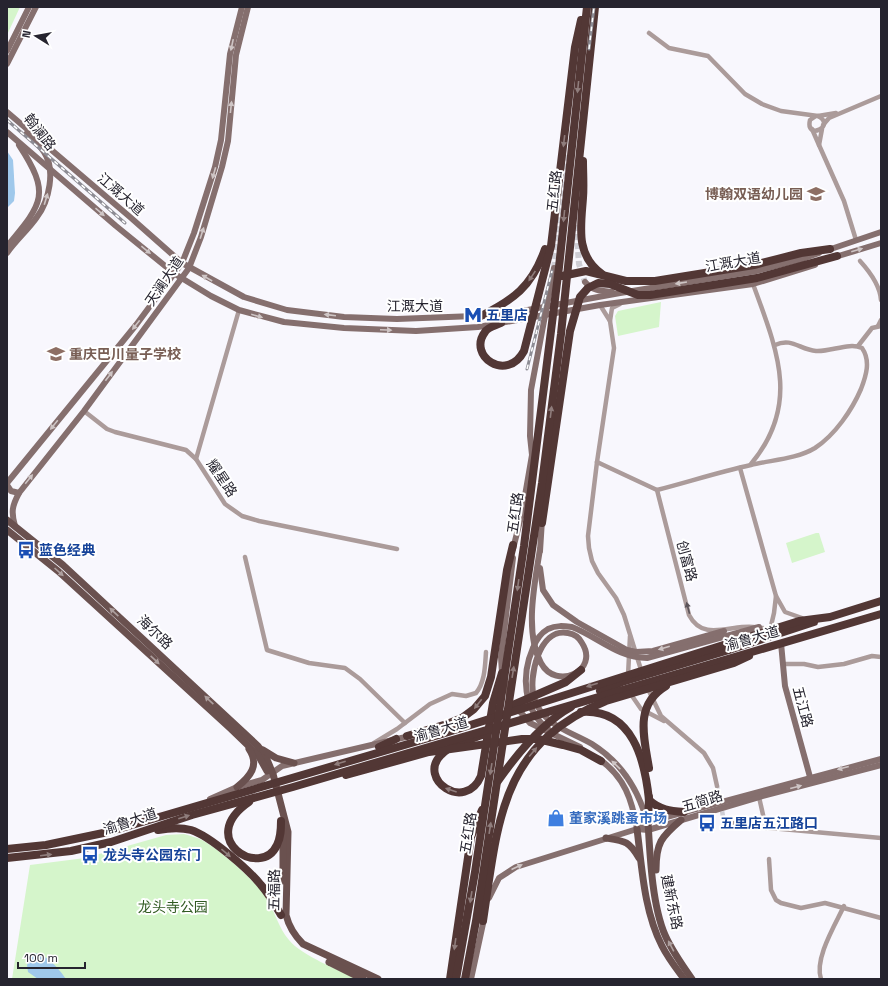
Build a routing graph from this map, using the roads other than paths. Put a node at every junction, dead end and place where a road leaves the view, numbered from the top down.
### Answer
1 (29, 7) edge
2 (36, 7) edge
3 (242, 7) edge
4 (248, 7) edge
5 (584, 7) edge
6 (587, 7) edge
7 (596, 7) edge
8 (649, 33) dead end
9 (584, 48) junction
10 (7, 51) edge
11 (7, 64) edge
12 (881, 96) edge
13 (7, 111) edge
14 (845, 111) junction
15 (792, 113) junction
16 (817, 116) junction
17 (823, 126) junction
18 (7, 127) edge
19 (810, 127) junction
20 (7, 132) edge
21 (582, 136) junction
22 (819, 145) junction
23 (556, 214) junction
24 (881, 231) edge
25 (856, 240) junction
26 (880, 243) edge
27 (7, 246) edge
28 (830, 249) junction
29 (7, 253) edge
30 (837, 256) junction
31 (860, 261) dead end
32 (182, 263) junction
33 (189, 268) junction
34 (553, 268) junction
35 (175, 274) junction
36 (612, 278) junction
37 (183, 279) junction
38 (585, 282) dead end
39 (753, 284) junction
40 (551, 288) junction
41 (618, 293) junction
42 (881, 300) edge
43 (625, 302) junction
44 (600, 305) junction
45 (239, 310) junction
46 (479, 317) junction
47 (881, 320) edge
48 (610, 321) junction
49 (501, 323) junction
50 (879, 326) edge
51 (775, 345) junction
52 (858, 346) junction
53 (84, 411) junction
54 (553, 449) junction
55 (532, 450) junction
56 (196, 459) junction
57 (597, 462) junction
58 (751, 464) junction
59 (740, 468) junction
60 (542, 483) junction
61 (7, 484) edge
62 (532, 486) junction
63 (657, 490) junction
64 (19, 493) junction
65 (522, 513) junction
66 (7, 520) edge
67 (542, 523) junction
68 (15, 526) junction
69 (7, 530) edge
70 (513, 545) junction
71 (536, 548) junction
72 (397, 550) dead end
73 (245, 557) dead end
74 (776, 596) junction
75 (881, 601) edge
76 (881, 614) edge
77 (830, 617) junction
78 (808, 619) junction
79 (628, 626) junction
80 (759, 627) junction
81 (770, 630) junction
82 (724, 631) junction
83 (781, 643) junction
84 (708, 645) junction
85 (486, 652) dead end
86 (504, 657) junction
87 (731, 657) junction
88 (881, 658) edge
89 (783, 664) junction
90 (581, 670) junction
91 (676, 680) junction
92 (549, 718) junction
93 (518, 720) junction
94 (405, 723) junction
95 (668, 723) junction
96 (468, 724) junction
97 (231, 729) junction
98 (398, 729) junction
99 (406, 736) junction
100 (431, 736) junction
101 (557, 736) junction
102 (442, 738) junction
103 (396, 739) junction
104 (373, 744) junction
105 (258, 746) junction
106 (361, 756) junction
107 (881, 759) edge
108 (601, 760) junction
109 (294, 763) junction
110 (881, 766) edge
111 (271, 775) junction
112 (627, 777) junction
113 (810, 777) junction
114 (315, 780) junction
115 (716, 786) tunnel mouth
116 (237, 787) junction
117 (258, 797) junction
118 (758, 797) junction
119 (649, 800) junction
120 (190, 807) junction
121 (683, 816) junction
122 (282, 817) junction
123 (729, 822) dead end
124 (648, 826) junction
125 (766, 828) junction
126 (637, 829) junction
127 (139, 831) junction
128 (881, 837) edge
129 (606, 838) junction
130 (7, 849) edge
131 (7, 858) edge
132 (769, 859) dead end
133 (642, 861) junction
134 (652, 870) junction
135 (656, 898) junction
136 (844, 906) junction
137 (281, 915) junction
138 (881, 918) edge
139 (483, 921) junction
140 (467, 949) junction
141 (452, 978) edge
142 (363, 979) edge
143 (378, 979) edge
144 (464, 979) edge
145 (471, 979) edge
146 (684, 979) edge
147 (692, 979) edge
148 (821, 979) edge

1 - 10 main road
2 - 11 main road
3 -> 32 main road, 天澜大道
33 -> 4 main road, 天澜大道
5 - 9 highway
6 - 9 highway
7 - 9 highway
8 - 15 street
9 - 21 highway, 五红路
9 -> 23 highway
9 -> 34 highway, 五红路
12 - 14 street
29 -> 13 main road, 翰澜路
13 - 32 main road, 江溉大道
14 - 16 street
14 - 17 street
15 - 16 street
15 - 19 street
16 - 17 street
16 - 19 street
17 - 19 street
17 - 22 street
18 - 27 main road, 翰澜路
19 - 22 street
20 -> 35 main road, 江溉大道
21 - 36 highway
60 -> 21 highway, 五红路
22 - 25 street
23 - 34 highway
23 -> 46 highway
24 - 25 main road, 江溉大道
25 - 28 main road, 江溉大道
30 -> 26 main road, 江溉大道
28 - 36 highway
28 -> 41 main road, 江溉大道
30 - 39 main road, 江溉大道
30 - 54 highway
31 - 42 street
32 - 33 main road, 江溉大道
32 - 35 main road, 天澜大道
33 - 37 main road, 天澜大道
46 -> 33 main road, 江溉大道
34 - 40 main road
34 - 49 highway
34 - 62 highway, 五红路
35 - 37 main road, 江溉大道
35 -> 61 main road, 天澜大道
36 - 40 highway
37 - 45 main road, 江溉大道
53 -> 37 main road, 天澜大道
38 - 41 main road
39 - 43 main road, 江溉大道
39 - 51 street
40 - 55 main road
41 - 46 main road, 江溉大道
43 - 44 main road, 江溉大道
43 - 48 street
44 - 48 street
44 - 49 main road, 江溉大道
45 -> 49 main road, 江溉大道
45 - 56 street
47 - 50 street
48 - 57 street
50 - 52 street
51 - 52 street
51 - 58 street
52 - 58 street
53 - 56 street, 耀星路
64 -> 53 main road, 天澜大道
54 - 60 highway
54 - 67 highway
55 - 62 highway
55 - 65 main road
56 - 72 street, 耀星路
57 - 63 street
57 - 79 street
58 - 59 street
59 - 63 street
59 - 74 street
60 - 67 main road
60 - 71 highway, 五红路
61 - 64 main road
62 - 65 highway
62 -> 86 highway, 五红路
82 -> 63 street, 创富路
64 - 68 main road, 天澜大道
65 - 70 main road
66 - 68 main road, 海尔路
67 - 71 main road
105 -> 68 main road, 海尔路
69 -> 97 main road, 海尔路
70 - 86 main road
70 -> 99 highway
82 -> 71 main road
71 - 90 main road
140 -> 71 highway, 五红路
73 - 94 street
74 - 78 street
74 - 81 street
75 - 77 highway, 渝鲁大道
76 - 83 highway, 渝鲁大道
77 - 78 highway, 渝鲁大道
77 - 87 highway
78 - 81 highway, 渝鲁大道
79 - 95 street
79 - 95 street
80 - 81 street, 创富路
80 - 82 street, 创富路
80 - 84 main road
81 - 84 highway, 渝鲁大道
83 - 87 highway, 渝鲁大道
83 - 89 main road, 五江路
84 -> 96 highway, 渝鲁大道
84 - 101 main road
85 - 94 street
86 -> 93 highway
86 - 101 main road
86 -> 140 highway, 五红路
87 - 91 highway
87 - 92 highway
87 - 93 highway, 渝鲁大道
88 - 89 street
89 - 113 main road, 五江路
90 - 92 main road
90 - 96 highway
91 - 119 highway
139 -> 91 highway
112 -> 92 main road
92 - 119 highway
92 -> 141 highway
93 - 102 highway, 渝鲁大道
94 - 98 street
95 - 115 street
96 - 102 highway, 渝鲁大道
97 - 111 main road, 海尔路
97 - 116 main road
98 - 99 street
98 - 104 street
99 - 100 main road, 渝鲁大道
99 - 103 main road, 渝鲁大道
100 - 102 highway, 渝鲁大道
100 - 106 highway, 渝鲁大道
101 - 108 main road
102 - 114 highway, 渝鲁大道
103 - 104 main road, 渝鲁大道
103 - 106 highway
104 - 109 main road, 渝鲁大道
105 - 109 main road
105 - 111 main road, 海尔路
106 -> 120 highway, 渝鲁大道
107 -> 113 main road, 五简路
108 - 114 highway
108 - 126 main road
109 - 111 main road, 渝鲁大道
118 -> 110 main road, 五简路
111 - 116 main road, 渝鲁大道
111 - 122 main road, 五福路
112 - 119 main road
112 - 124 main road
113 - 121 main road, 五简路
114 - 117 highway, 渝鲁大道
116 - 120 main road, 渝鲁大道
117 - 122 highway
127 -> 117 highway, 渝鲁大道
118 - 121 main road, 五简路
118 - 125 street
119 - 121 highway
119 - 124 highway
120 - 130 highway, 渝鲁大道
121 - 124 main road, 五简路
121 - 135 main road
122 - 137 main road, 五福路
122 - 143 main road, 五福路
123 - 125 street
124 - 126 main road, 五简路
124 - 134 main road, 建新东路
125 - 128 street
126 - 129 main road
126 - 133 main road, 建新东路
131 -> 127 highway, 渝鲁大道
127 -> 137 highway
129 - 133 main road
139 -> 129 main road
132 - 136 street
133 - 134 main road
133 - 146 main road, 建新东路
134 - 135 main road, 建新东路
147 -> 135 main road, 建新东路
136 - 138 street
136 - 148 street
137 - 142 main road, 五福路
139 - 145 main road
140 - 141 highway, 五红路
140 - 144 highway, 五红路

